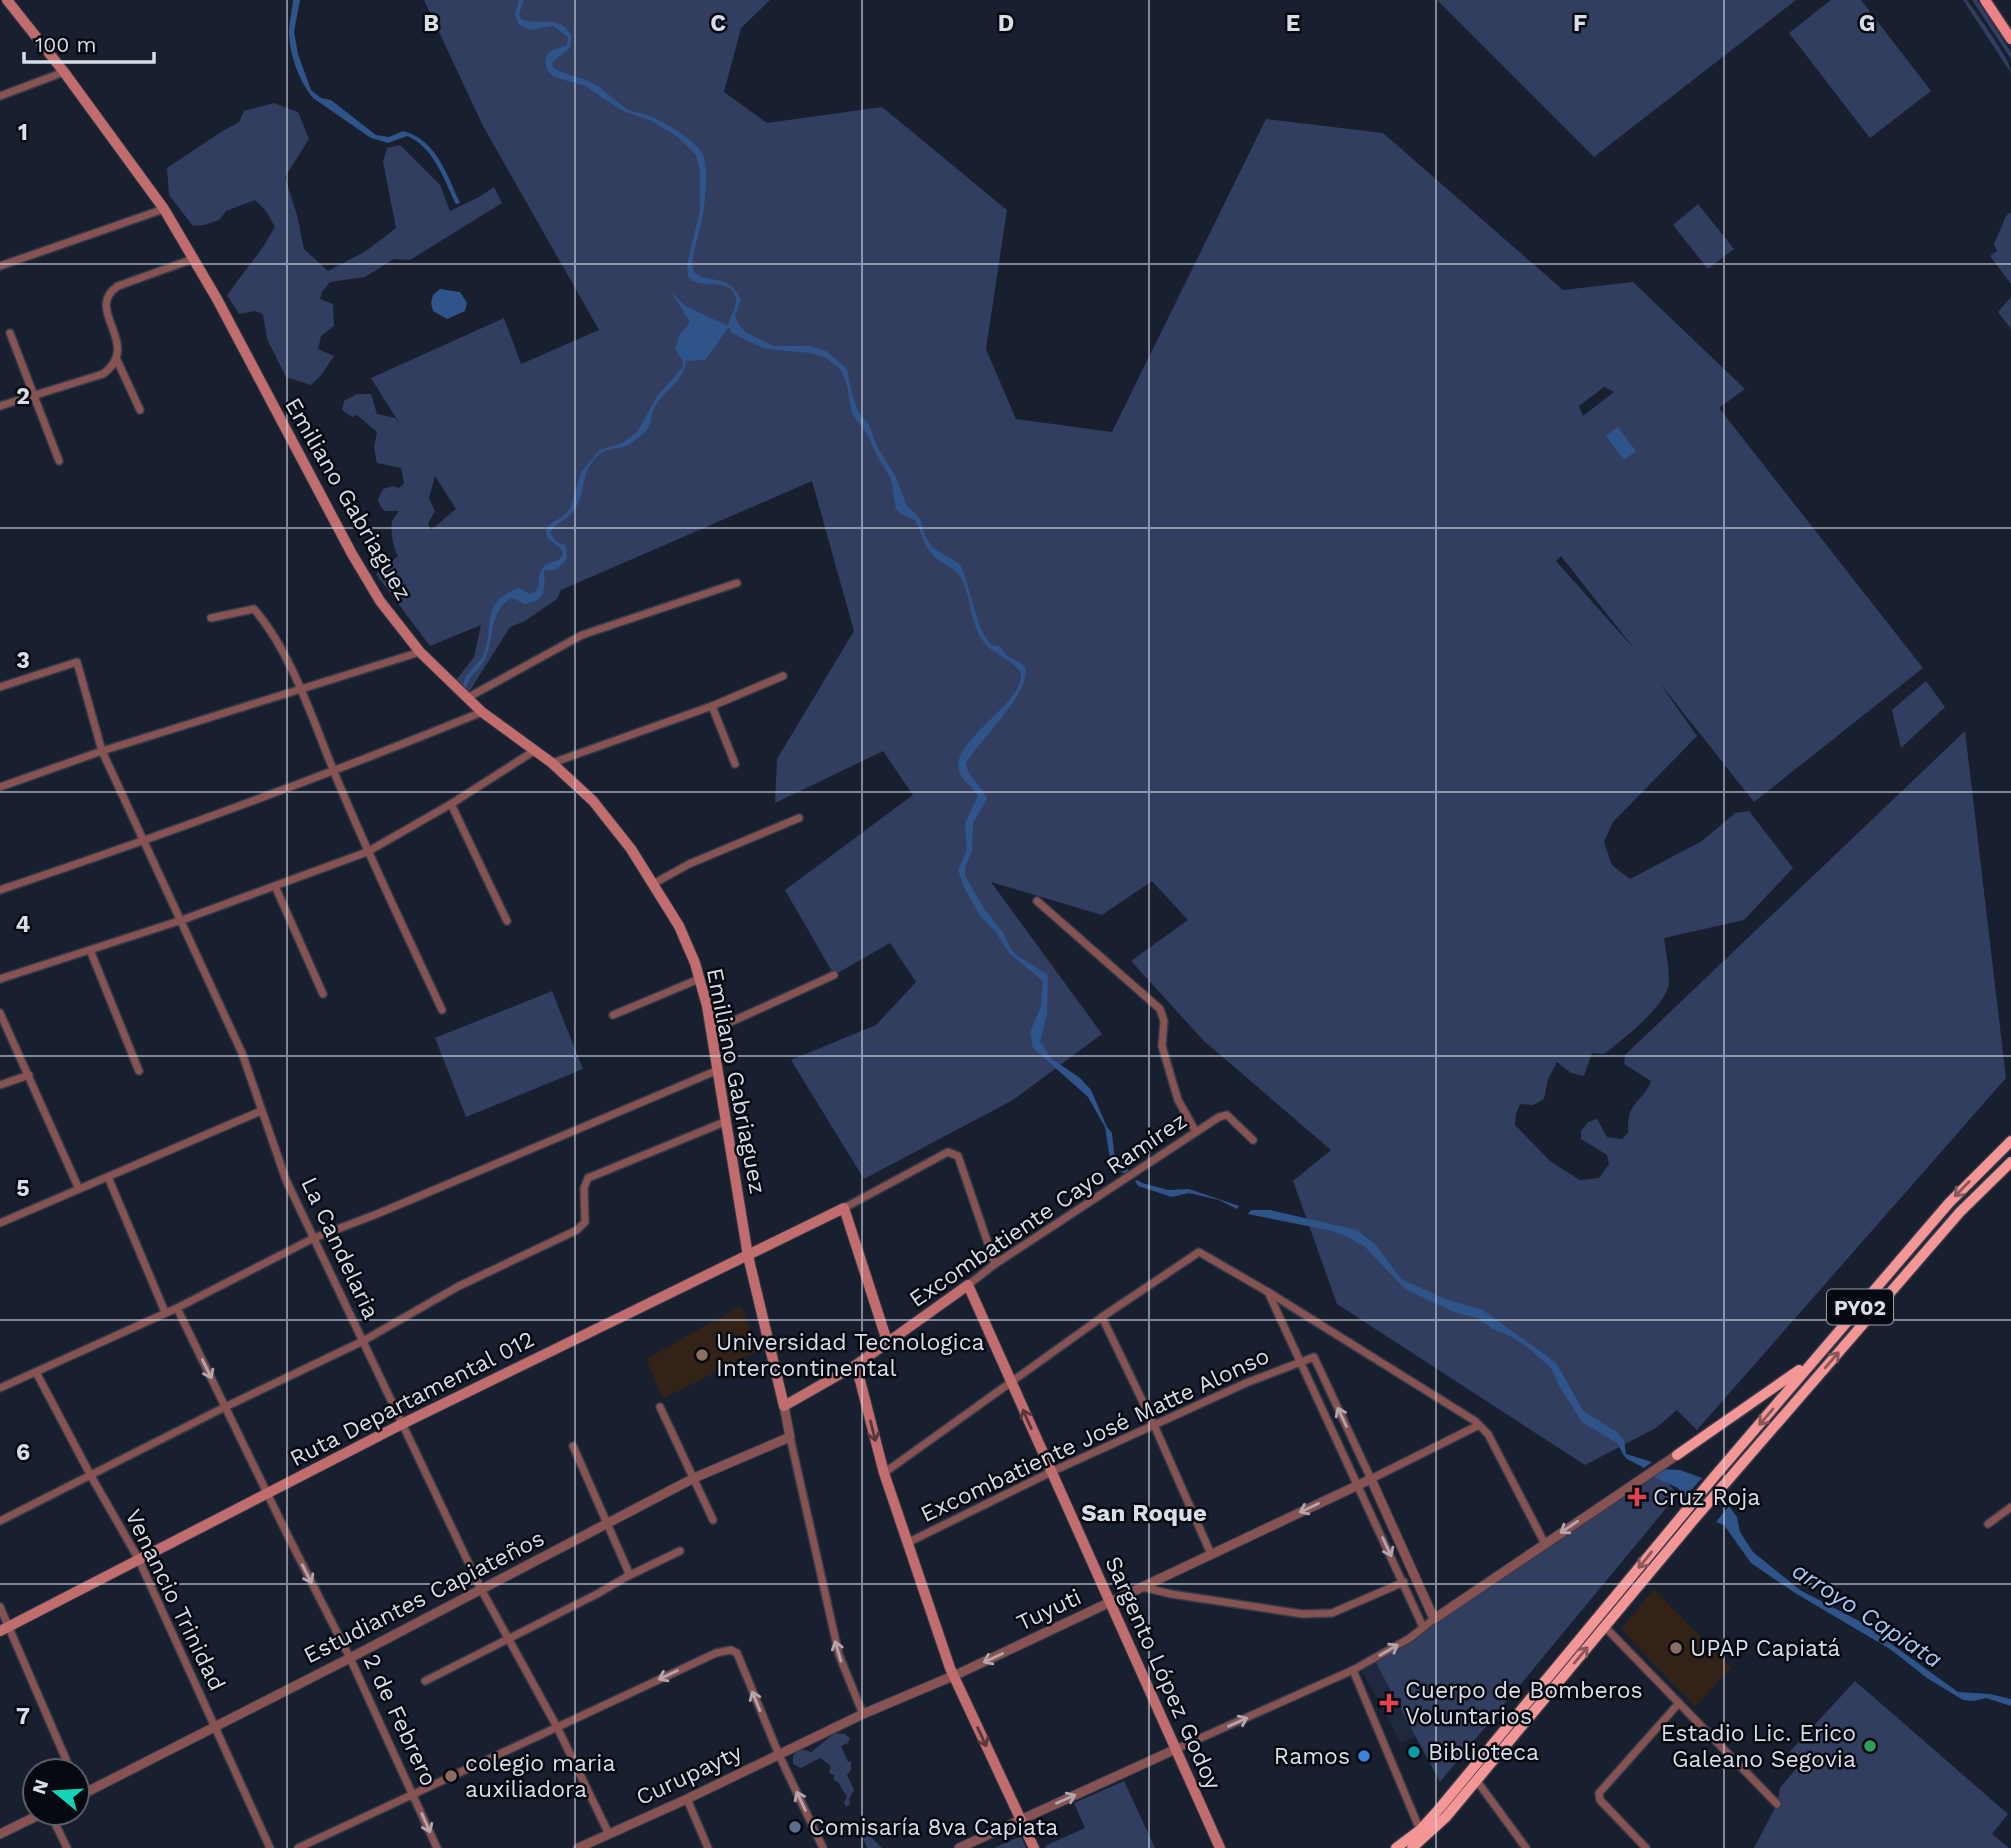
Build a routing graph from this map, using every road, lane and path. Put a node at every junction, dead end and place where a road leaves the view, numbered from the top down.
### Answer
1 (7, 0) edge
2 (1985, 0) edge
3 (2011, 39) edge
4 (64, 72) junction
5 (0, 96) edge
6 (164, 209) junction
7 (193, 258) junction
8 (0, 266) edge
9 (9, 333) dead end
10 (117, 360) junction
11 (35, 395) junction
12 (0, 406) edge
13 (140, 410) dead end
14 (60, 461) dead end
15 (737, 583) dead end
16 (211, 618) dead end
17 (420, 652) junction
18 (783, 676) dead end
19 (0, 687) edge
20 (302, 690) junction
21 (467, 698) junction
22 (712, 706) junction
23 (482, 712) junction
24 (102, 751) junction
25 (534, 751) junction
26 (552, 763) junction
27 (735, 764) dead end
28 (334, 772) junction
29 (0, 787) edge
30 (451, 804) junction
31 (799, 818) dead end
32 (145, 841) junction
33 (367, 852) junction
34 (653, 884) junction
35 (275, 886) junction
36 (0, 890) edge
37 (1037, 901) dead end
38 (182, 920) junction
39 (508, 921) dead end
40 (90, 950) junction
41 (834, 975) dead end
42 (0, 979) edge
43 (699, 979) junction
44 (324, 994) dead end
45 (442, 1010) dead end
46 (0, 1013) edge
47 (613, 1014) dead end
48 (711, 1031) junction
49 (719, 1070) junction
50 (139, 1071) dead end
51 (29, 1075) junction
52 (0, 1085) edge
53 (261, 1111) junction
54 (727, 1121) junction
55 (1196, 1132) junction
56 (1253, 1140) dead end
57 (2011, 1141) edge
58 (2011, 1161) edge
59 (108, 1177) junction
60 (79, 1189) junction
61 (844, 1208) junction
62 (0, 1223) edge
63 (314, 1238) junction
64 (748, 1256) junction
65 (995, 1264) junction
66 (968, 1285) junction
67 (1268, 1292) junction
68 (177, 1308) junction
69 (166, 1312) junction
70 (1102, 1317) junction
71 (363, 1341) junction
72 (888, 1344) junction
73 (1818, 1356) junction
74 (1299, 1363) junction
75 (856, 1365) junction
76 (36, 1372) junction
77 (1011, 1383) junction
78 (0, 1388) edge
79 (225, 1406) junction
80 (784, 1406) junction
81 (660, 1407) dead end
82 (402, 1424) junction
83 (1154, 1425) junction
84 (1479, 1425) junction
85 (790, 1437) junction
86 (573, 1446) dead end
87 (1677, 1455) joint
88 (1051, 1472) junction
89 (884, 1473) junction
90 (91, 1476) junction
91 (694, 1478) junction
92 (1371, 1479) junction
93 (1357, 1485) junction
94 (268, 1493) junction
95 (2011, 1507) edge
96 (713, 1520) dead end
97 (0, 1521) edge
98 (607, 1524) junction
99 (1988, 1524) dead end
100 (907, 1543) junction
101 (1545, 1544) junction
102 (680, 1551) dead end
103 (1211, 1554) junction
104 (138, 1558) junction
105 (628, 1576) junction
106 (1404, 1582) junction
107 (1142, 1587) junction
108 (481, 1589) junction
109 (1110, 1603) junction
110 (0, 1607) edge
111 (1434, 1619) junction
112 (1423, 1627) junction
113 (1605, 1627) junction
114 (5, 1629) edge
115 (508, 1638) junction
116 (350, 1658) junction
117 (1353, 1670) junction
118 (954, 1676) junction
119 (425, 1681) dead end
120 (1679, 1703) junction
121 (863, 1714) junction
122 (214, 1727) junction
123 (557, 1727) junction
124 (1176, 1749) junction
125 (779, 1755) junction
126 (64, 1757) edge
127 (1477, 1780) junction
128 (91, 1790) edge
129 (414, 1794) junction
130 (687, 1799) junction
131 (1777, 1804) dead end
132 (1021, 1821) junction
133 (21, 1824) edge
134 (57, 1827) edge
135 (1420, 1830) junction
136 (0, 1834) edge
137 (609, 1834) junction
138 (67, 1848) edge
139 (270, 1848) edge
140 (298, 1848) edge
141 (437, 1848) edge
142 (578, 1848) edge
143 (708, 1848) edge
144 (823, 1848) edge
145 (959, 1848) edge
146 (1034, 1848) edge
147 (1220, 1848) edge
148 (1396, 1848) edge
149 (1412, 1848) edge
150 (1526, 1848) edge
151 (1646, 1848) edge

1 - 4 main road, Emiliano Gabriaguez
2 - 3 main road
4 - 5 street
4 - 6 main road, Emiliano Gabriaguez
6 - 7 main road, Emiliano Gabriaguez
6 - 8 street
7 - 10 street
7 - 17 main road, Emiliano Gabriaguez
9 - 11 street
10 - 11 street
10 - 13 street
11 - 12 street
11 - 14 street
15 - 21 street
16 - 20 street
17 - 20 street
17 - 21 main road, Emiliano Gabriaguez
18 - 22 street
19 - 24 street, La Candelaria
20 - 24 street
20 - 28 street
21 - 23 main road, Emiliano Gabriaguez
22 - 26 street
22 - 27 street
23 - 25 main road, Emiliano Gabriaguez
23 - 28 street
24 - 29 street
24 - 32 street, La Candelaria
25 - 26 main road, Emiliano Gabriaguez
25 - 30 street
26 - 34 main road, Emiliano Gabriaguez
28 - 32 street
28 - 33 street
30 - 33 street
30 - 39 street
31 - 34 street
32 - 36 street
32 - 38 street, La Candelaria
33 - 35 street
33 - 45 street
34 - 43 main road, Emiliano Gabriaguez
35 - 38 street
35 - 44 street
37 - 55 street
38 - 40 street
38 - 53 street, La Candelaria
40 - 42 street
40 - 50 street
41 - 48 street
43 - 47 street
43 - 48 main road, Emiliano Gabriaguez
46 - 51 street
48 - 49 main road, Emiliano Gabriaguez
49 - 54 main road, Emiliano Gabriaguez
49 - 63 street
51 - 52 street
51 - 60 street
53 - 59 street
53 - 63 street, La Candelaria
54 - 64 main road, Emiliano Gabriaguez
54 - 71 street
55 - 56 street, Excombatiente Cayo Ramírez
55 - 65 street, Excombatiente Cayo Ramírez
57 -> 73 highway, PY02
113 -> 58 highway, PY02
59 - 60 street
59 - 69 street
60 - 62 street
61 - 64 main road, Ruta Departamental 012
61 - 65 street
61 - 72 main road
63 - 68 street
63 - 71 street, La Candelaria
64 - 80 main road, Emiliano Gabriaguez
64 - 82 main road, Ruta Departamental 012
65 - 66 street, Excombatiente Cayo Ramírez
66 - 72 main road, Excombatiente Cayo Ramírez
66 - 77 main road, Sargento López Godoy
67 - 70 street
67 - 74 street
67 - 84 street
68 - 69 street
68 -> 79 street, 2 de Febrero
69 - 76 street
70 - 77 street
70 - 83 street
71 - 79 street
71 - 82 street, La Candelaria
72 - 75 main road, Excombatiente Cayo Ramírez
73 - 87 highway
73 -> 135 highway, PY02
74 - 83 street, Excombatiente José Matte Alonso
92 -> 74 street
74 - 93 street
75 - 80 main road, Excombatiente Cayo Ramírez
75 -> 89 main road
76 - 78 street
76 - 90 street, Venancio Trinidad
88 -> 77 main road, Sargento López Godoy
77 - 89 street
79 - 90 street
79 - 94 street, 2 de Febrero
80 - 85 street, Emiliano Gabriaguez
81 - 91 street
82 - 94 main road, Ruta Departamental 012
82 - 108 street, La Candelaria
83 - 88 street, Excombatiente José Matte Alonso
83 - 103 street
84 - 92 street
84 - 101 street
85 - 91 street, Estudiantes Capiateños
121 -> 85 street, Emiliano Gabriaguez
86 - 98 street
87 -> 101 street
88 - 100 street, Excombatiente José Matte Alonso
88 - 109 main road, Sargento López Godoy
89 - 100 main road
90 - 97 street
90 - 104 street, Venancio Trinidad
91 - 96 street
91 - 98 street, Estudiantes Capiateños
92 - 93 street, Tuyuti
92 - 111 street
93 -> 103 street, Tuyuti
93 -> 106 street
94 - 104 main road, Ruta Departamental 012
94 -> 116 street, 2 de Febrero
95 - 99 street
98 - 105 street
98 - 108 street, Estudiantes Capiateños
100 - 118 main road
101 - 111 street
102 - 105 street
103 - 107 street, Tuyuti
104 - 114 main road, Ruta Departamental 012
104 - 122 street, Venancio Trinidad
105 - 115 street
106 - 107 street
106 - 112 street
107 - 109 street, Tuyuti
108 - 115 street, La Candelaria
108 - 116 street, Estudiantes Capiateños
109 -> 118 street, Tuyuti
109 - 124 main road, Sargento López Godoy
110 - 114 street
111 - 112 street
117 -> 112 street
113 - 120 street
127 -> 113 highway, PY02
114 - 126 street
115 - 119 street
115 - 123 street, La Candelaria
116 - 122 street, Estudiantes Capiateños
116 - 129 street, 2 de Febrero
124 -> 117 street
117 - 135 street
118 - 121 street, Tuyuti
118 -> 132 main road
120 - 131 street
120 - 151 street
121 - 125 street, Tuyuti
122 - 128 street, Estudiantes Capiateños
122 - 139 street, Venancio Trinidad
125 -> 123 street
123 - 129 street
123 - 137 street, La Candelaria
132 -> 124 street
124 - 147 main road, Sargento López Godoy
125 - 130 street, Curupayty
144 -> 125 street
127 - 149 highway, PY02
127 - 150 street
129 - 140 street
129 -> 141 street, 2 de Febrero
130 - 137 street, Curupayty
130 - 143 street
132 - 145 street
132 - 146 main road
133 - 136 street
134 - 138 street
135 - 148 highway, PY02
137 - 142 street, Curupayty

